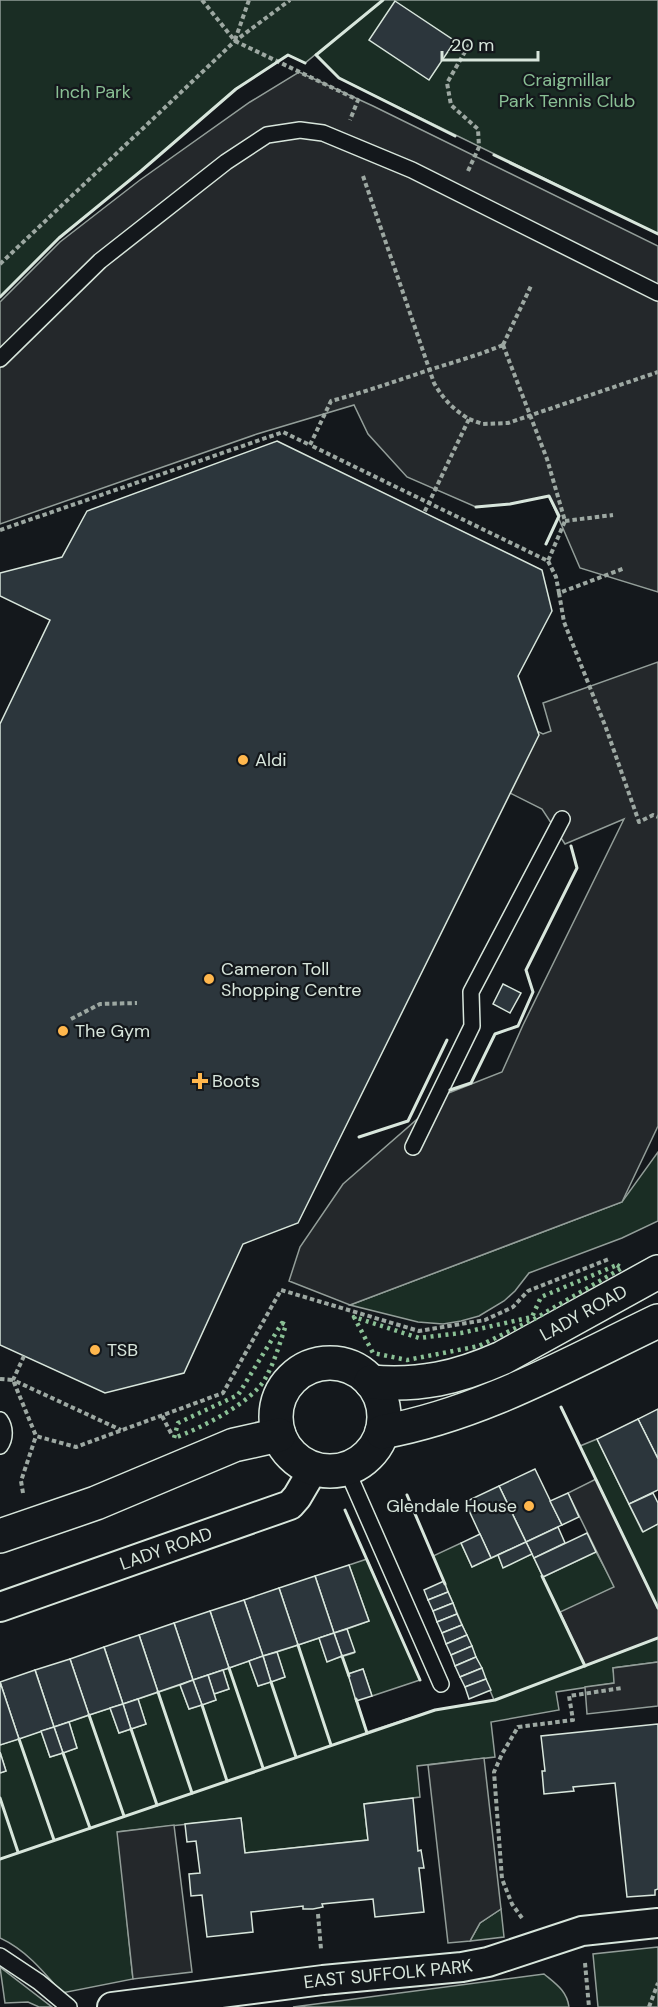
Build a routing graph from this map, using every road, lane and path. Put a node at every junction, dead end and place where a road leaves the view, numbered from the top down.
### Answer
1 (202, 0) edge
2 (249, 0) edge
3 (290, 0) edge
4 (235, 41) junction
5 (470, 43) dead end
6 (348, 126) dead end
7 (363, 174) dead end
8 (458, 193) junction
9 (0, 264) edge
10 (531, 286) dead end
11 (658, 293) edge
12 (503, 345) junction
13 (0, 359) edge
14 (429, 370) junction
15 (658, 372) edge
16 (531, 416) junction
17 (469, 419) junction
18 (310, 445) junction
19 (428, 503) junction
20 (424, 513) dead end
21 (613, 515) dead end
22 (565, 521) junction
23 (0, 530) edge
24 (548, 561) junction
25 (625, 568) dead end
26 (559, 593) junction
27 (658, 817) edge
28 (562, 819) dead end
29 (137, 1003) dead end
30 (71, 1019) dead end
31 (413, 1148) dead end
32 (611, 1258) dead end
33 (658, 1272) edge
34 (658, 1321) edge
35 (24, 1356) dead end
36 (0, 1379) edge
37 (13, 1380) junction
38 (371, 1382) junction
39 (0, 1420) edge
40 (122, 1431) junction
41 (382, 1432) junction
42 (279, 1435) junction
43 (36, 1436) junction
44 (0, 1446) edge
45 (314, 1468) junction
46 (346, 1468) junction
47 (21, 1481) dead end
48 (0, 1536) edge
49 (0, 1607) edge
50 (441, 1684) dead end
51 (622, 1689) dead end
52 (658, 1923) edge
53 (582, 1931) junction
54 (543, 1945) junction
55 (0, 1956) edge
56 (658, 1983) edge
57 (69, 2007) edge
58 (112, 2007) edge
59 (589, 2007) edge
60 (650, 2007) edge

1 - 4 path
2 - 4 path
3 - 4 path
4 - 6 path
4 - 9 path
5 - 8 path
7 - 14 path
8 - 11 lane
8 - 13 lane
10 - 12 path
12 - 14 path
12 - 16 path
14 - 17 path
14 - 18 path
15 - 16 path
16 - 17 path
16 - 22 path
17 - 19 path
18 - 19 path
18 - 23 path
19 - 20 path
19 - 24 path
21 - 22 path
22 - 24 path
24 - 26 path
25 - 26 path
26 - 27 path
28 - 31 lane
29 - 30 path
32 - 40 path
33 - 38 street, LADY ROAD
34 - 41 street, LADY ROAD
35 - 37 path
36 - 37 path
37 - 40 path
37 - 43 path
38 - 41 street
38 - 42 street, LADY ROAD
39 - 44 lane
40 - 43 path
41 - 46 street
42 - 45 street
42 - 48 street
43 - 47 path
45 - 46 street
45 - 49 street, LADY ROAD
46 - 50 lane
51 - 54 path
52 - 53 street, EAST SUFFOLK PARK
53 - 54 street, EAST SUFFOLK PARK
53 - 59 path
54 - 58 street, EAST SUFFOLK PARK
55 - 57 lane
56 - 60 path

